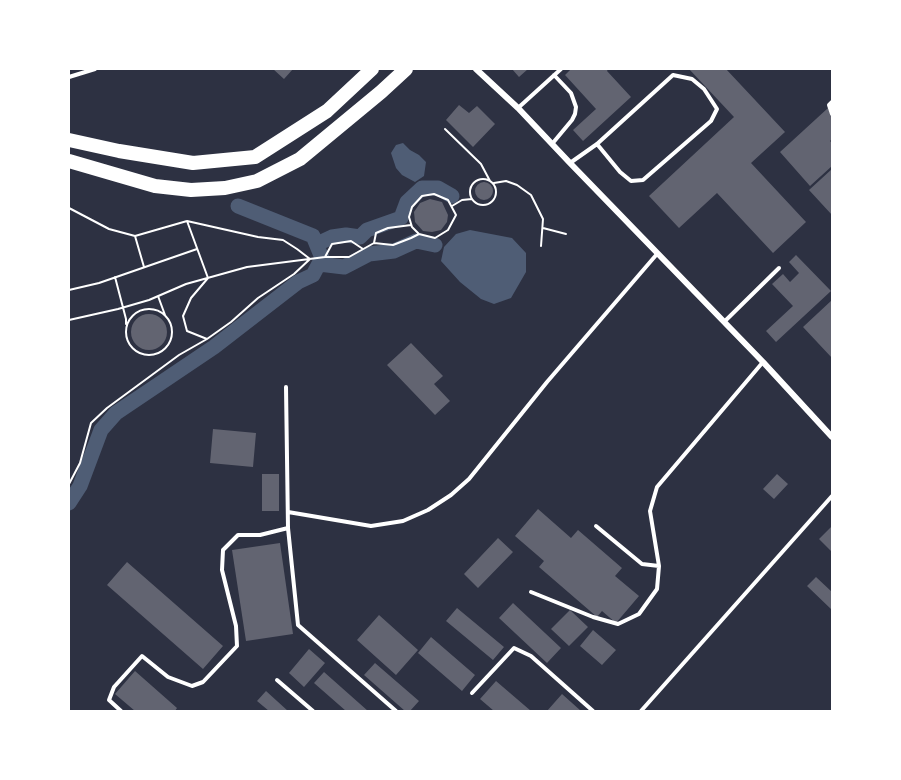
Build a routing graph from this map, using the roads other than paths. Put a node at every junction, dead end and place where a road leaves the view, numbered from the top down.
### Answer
1 (95, 69) edge
2 (372, 69) edge
3 (406, 69) edge
4 (476, 69) edge
5 (561, 69) edge
6 (554, 75) junction
7 (69, 77) edge
8 (832, 102) edge
9 (518, 108) junction
10 (832, 114) edge
11 (69, 140) edge
12 (552, 144) junction
13 (597, 144) junction
14 (69, 160) edge
15 (570, 164) junction
16 (658, 253) junction
17 (779, 268) dead end
18 (724, 322) junction
19 (763, 362) junction
20 (286, 387) dead end
21 (832, 437) edge
22 (832, 496) edge
23 (288, 512) junction
24 (596, 526) dead end
25 (288, 528) junction
26 (659, 566) junction
27 (531, 592) dead end
28 (277, 680) dead end
29 (472, 693) dead end
30 (121, 711) edge
31 (313, 711) edge
32 (396, 711) edge
33 (593, 711) edge
34 (641, 711) edge

1 - 7 lane
2 - 11 highway
3 - 14 highway
4 - 9 street
5 - 6 lane
6 - 9 lane
6 - 12 lane
8 - 10 lane
9 - 12 street
12 - 15 street
13 - 13 lane
13 - 15 lane
15 - 16 street
16 - 18 street
16 - 23 lane
17 - 18 lane
18 - 19 street
19 - 21 street
19 - 26 lane
20 - 23 lane
22 - 34 lane
23 - 25 lane
24 - 26 lane
25 - 30 lane
25 - 32 lane
26 - 27 lane
28 - 31 lane
29 - 33 lane

